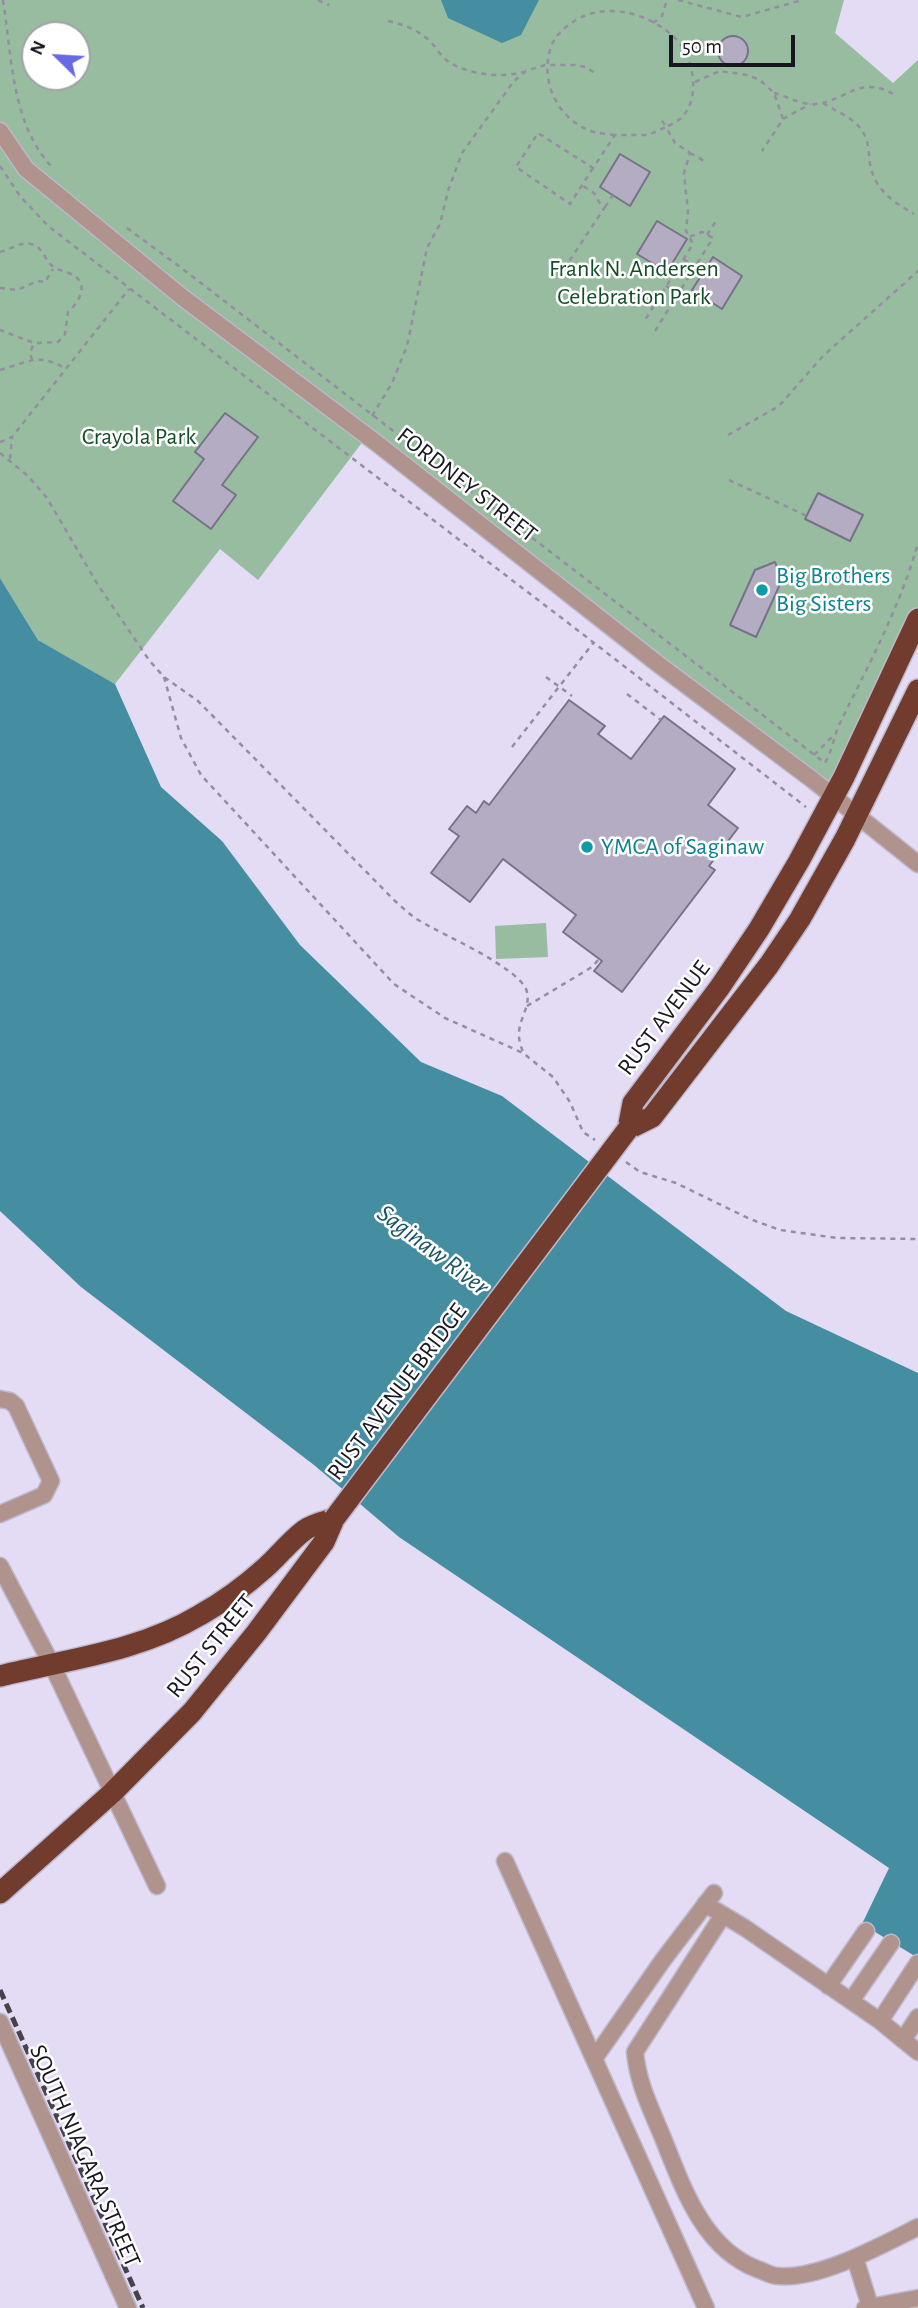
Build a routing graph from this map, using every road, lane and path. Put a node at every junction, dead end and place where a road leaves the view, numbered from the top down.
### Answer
1 (3, 0) edge
2 (318, 0) edge
3 (667, 0) edge
4 (678, 0) edge
5 (802, 0) edge
6 (329, 5) dead end
7 (388, 21) dead end
8 (653, 23) junction
9 (545, 65) junction
10 (526, 71) junction
11 (596, 74) dead end
12 (695, 82) junction
13 (774, 93) junction
14 (895, 95) dead end
15 (823, 103) junction
16 (811, 104) junction
17 (661, 119) dead end
18 (783, 119) junction
19 (666, 127) junction
20 (0, 131) edge
21 (615, 135) junction
22 (762, 151) dead end
23 (690, 153) junction
24 (706, 162) dead end
25 (0, 166) edge
26 (593, 169) junction
27 (58, 173) dead end
28 (582, 186) junction
29 (613, 195) dead end
30 (605, 207) junction
31 (914, 214) dead end
32 (716, 220) dead end
33 (122, 225) dead end
34 (707, 235) junction
35 (689, 237) junction
36 (0, 252) edge
37 (683, 259) junction
38 (54, 268) junction
39 (696, 268) junction
40 (564, 269) dead end
41 (918, 271) edge
42 (666, 285) junction
43 (0, 288) edge
44 (129, 289) junction
45 (680, 293) junction
46 (643, 323) dead end
47 (0, 330) edge
48 (655, 331) dead end
49 (34, 342) junction
50 (32, 360) junction
51 (66, 369) junction
52 (0, 370) edge
53 (372, 416) junction
54 (728, 435) dead end
55 (12, 437) junction
56 (0, 442) edge
57 (0, 453) edge
58 (10, 459) junction
59 (729, 480) dead end
60 (807, 516) dead end
61 (918, 543) edge
62 (918, 619) edge
63 (594, 642) junction
64 (164, 677) junction
65 (546, 677) dead end
66 (559, 687) junction
67 (918, 690) edge
68 (627, 694) dead end
69 (572, 696) dead end
70 (661, 720) dead end
71 (833, 736) junction
72 (512, 747) dead end
73 (814, 755) junction
74 (833, 798) junction
75 (811, 810) dead end
76 (857, 816) junction
77 (918, 864) edge
78 (599, 959) dead end
79 (527, 1006) junction
80 (523, 1053) junction
81 (628, 1129) junction
82 (595, 1140) dead end
83 (617, 1156) dead end
84 (918, 1239) edge
85 (0, 1399) edge
86 (0, 1514) edge
87 (334, 1518) junction
88 (0, 1566) edge
89 (52, 1665) junction
90 (0, 1676) edge
91 (112, 1793) junction
92 (505, 1861) dead end
93 (157, 1886) dead end
94 (0, 1894) edge
95 (723, 1915) junction
96 (866, 1931) dead end
97 (891, 1943) dead end
98 (918, 1963) edge
99 (828, 1986) junction
100 (851, 2001) junction
101 (918, 2017) edge
102 (880, 2021) junction
103 (0, 2022) edge
104 (903, 2040) junction
105 (918, 2052) edge
106 (594, 2059) junction
107 (918, 2227) edge
108 (855, 2258) junction
109 (918, 2298) edge
110 (868, 2307) edge
111 (128, 2308) edge
112 (706, 2308) edge

1 - 27 path
2 - 6 path
3 - 8 path
4 - 5 path
7 - 10 path
8 - 9 path
8 - 12 path
9 - 10 path
9 - 11 path
9 - 21 path
10 - 53 path
12 - 13 path
12 - 19 path
13 - 16 path
13 - 18 path
14 - 15 path
15 - 16 path
15 - 31 path
16 - 18 path
17 - 19 path
18 - 22 path
19 - 21 path
19 - 23 path
20 - 74 street, FORDNEY STREET
21 - 26 path
23 - 24 path
23 - 35 path
25 - 44 path
26 - 28 path
26 - 28 path
28 - 30 path
29 - 30 path
30 - 40 path
32 - 34 path
33 - 53 path
34 - 35 path
34 - 39 path
35 - 37 path
36 - 38 path
37 - 39 path
37 - 42 path
38 - 43 path
38 - 49 path
39 - 45 path
41 - 54 path
42 - 45 path
42 - 46 path
44 - 51 path
44 - 63 path
45 - 48 path
47 - 49 path
49 - 50 path
50 - 51 path
50 - 52 path
51 - 55 path
53 - 73 path
55 - 56 path
55 - 58 path
57 - 58 path
58 - 64 path
59 - 60 path
61 - 71 path
62 - 74 highway, RUST AVENUE
63 - 66 path
63 - 75 path
64 - 79 path
64 - 80 path
65 - 66 path
66 - 69 path
66 - 72 path
67 - 76 highway, RUST AVENUE
68 - 70 path
71 - 73 path
71 - 73 path
74 - 76 street, FORDNEY STREET
74 - 81 highway, RUST AVENUE
76 - 77 street, FORDNEY STREET
76 - 81 highway, RUST AVENUE
78 - 79 path
79 - 80 path
80 - 82 path
81 - 87 highway, RUST AVENUE BRIDGE, bridge
83 - 84 path
85 - 86 street
87 - 89 highway
87 - 91 highway, RUST STREET
88 - 89 street
89 - 90 highway
89 - 91 street
91 - 93 street
91 - 94 highway, RUST STREET
92 - 106 street
95 - 99 street
95 - 106 street
95 - 108 street
96 - 99 street
97 - 100 street
98 - 102 street
99 - 100 street
100 - 102 street
101 - 104 street
102 - 104 street
103 - 111 street, SOUTH NIAGARA STREET
104 - 105 street
106 - 112 street
107 - 108 street
108 - 110 street
109 - 110 street

